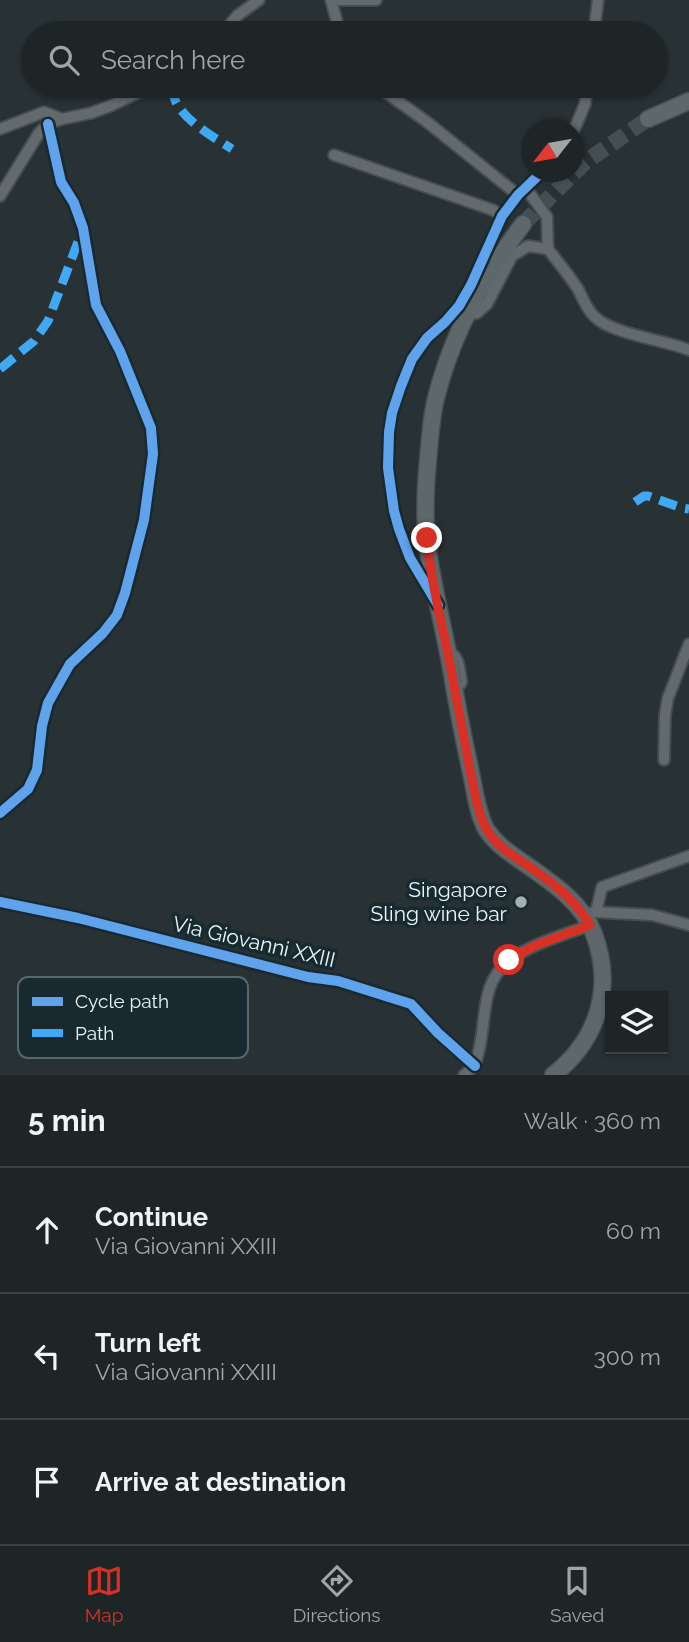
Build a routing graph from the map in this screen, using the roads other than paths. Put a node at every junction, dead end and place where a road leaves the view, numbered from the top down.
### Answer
1 (259, 0) edge
2 (331, 0) edge
3 (339, 0) edge
4 (376, 0) edge
5 (598, 0) edge
6 (233, 21) edge
7 (337, 21) edge
8 (595, 21) edge
9 (127, 98) edge
10 (394, 98) edge
11 (586, 98) edge
12 (689, 101) edge
13 (62, 118) junction
14 (578, 119) edge
15 (648, 120) tunnel mouth
16 (48, 124) junction
17 (0, 129) edge
18 (334, 155) dead end
19 (531, 182) edge
20 (522, 191) junction
21 (0, 196) edge
22 (502, 216) junction
23 (523, 224) tunnel mouth
24 (548, 248) junction
25 (466, 315) junction
26 (689, 350) edge
27 (438, 605) junction
28 (689, 644) edge
29 (664, 760) dead end
30 (0, 813) edge
31 (689, 856) edge
32 (0, 902) edge
33 (590, 917) junction
34 (689, 925) edge
35 (475, 1066) junction
36 (464, 1075) edge
37 (553, 1075) edge

1 - 6 street
2 - 7 street
3 - 4 street
5 - 8 street
9 - 13 street
10 - 20 street
11 - 14 street
12 - 15 main road
13 - 16 street
13 - 17 street
16 - 21 street
16 - 30 street
18 - 22 street
19 - 20 street
20 - 22 street
20 - 24 street
22 - 27 street
23 - 25 main road
24 - 25 street
24 - 26 street
25 - 27 main road
27 - 33 main road
28 - 29 street
31 - 33 street
32 - 35 street, Via Giovanni XXIII
33 - 34 street
33 - 35 street
33 - 37 main road
35 - 36 street

